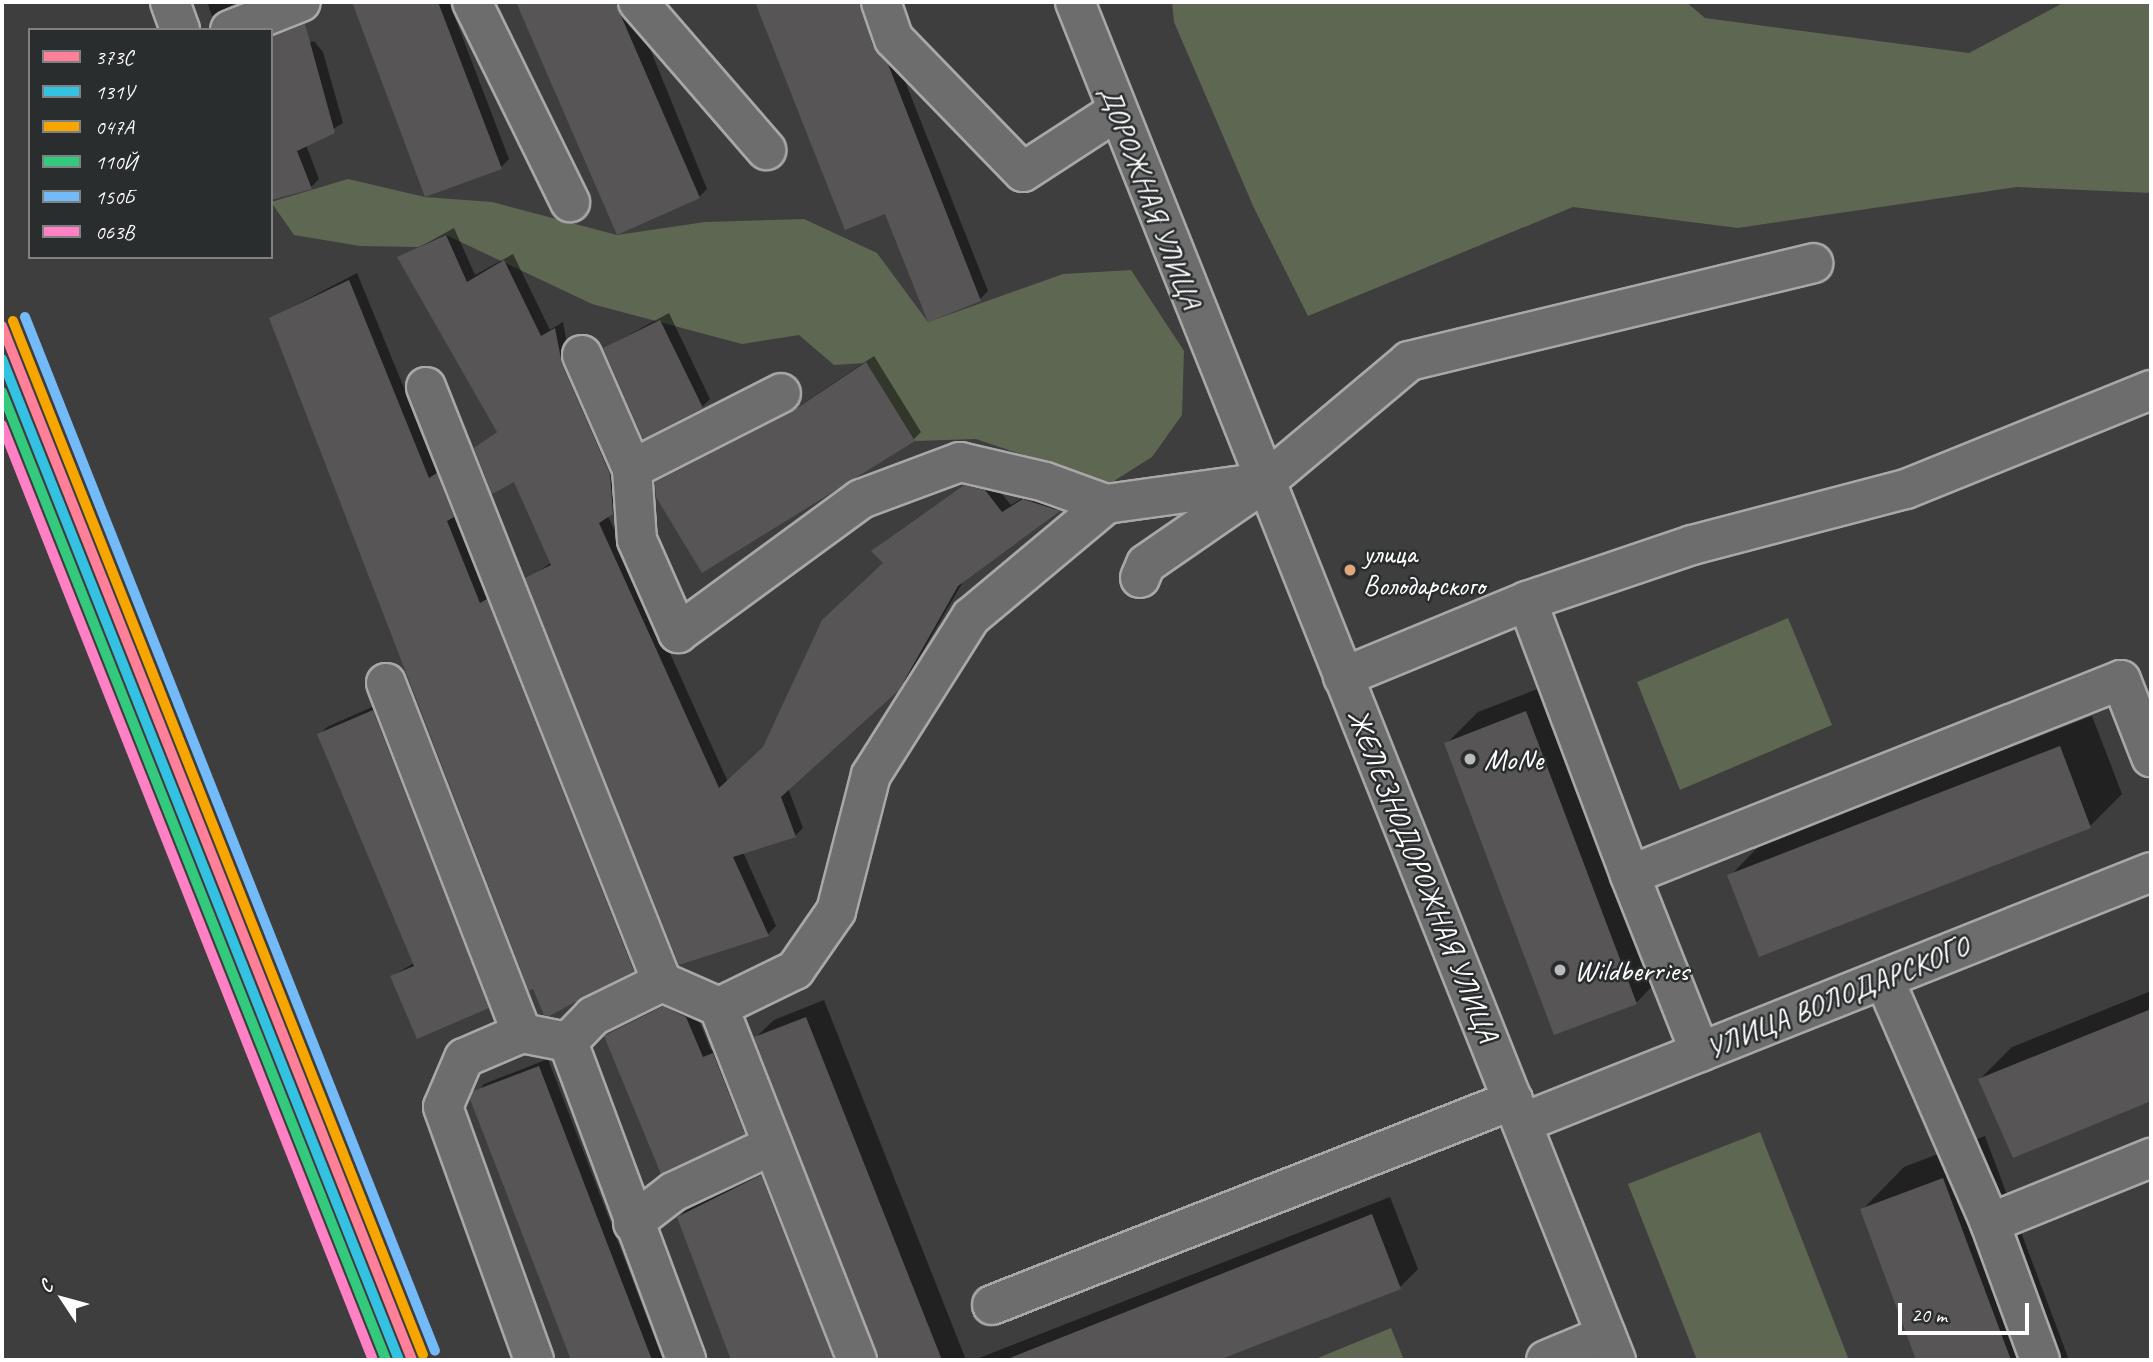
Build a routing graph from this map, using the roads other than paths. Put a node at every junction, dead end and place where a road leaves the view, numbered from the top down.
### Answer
1 (170, 2) edge
2 (301, 2) edge
3 (472, 2) edge
4 (638, 2) edge
5 (881, 2) edge
6 (1075, 2) edge
7 (179, 28) edge
8 (235, 28) edge
9 (1118, 111) junction
10 (765, 150) dead end
11 (570, 202) dead end
12 (1813, 263) dead end
13 (582, 355) dead end
14 (426, 387) dead end
15 (2151, 390) edge
16 (1227, 391) joint
17 (781, 393) dead end
18 (632, 469) junction
19 (1265, 482) junction
20 (1106, 504) junction
21 (1140, 578) dead end
22 (1527, 601) junction
23 (2136, 674) edge
24 (1343, 677) junction
25 (386, 683) dead end
26 (2151, 757) edge
27 (2151, 872) edge
28 (1630, 875) junction
29 (1884, 979) junction
30 (662, 982) junction
31 (719, 1007) junction
32 (523, 1032) junction
33 (568, 1042) junction
34 (1700, 1052) junction
35 (1517, 1112) junction
36 (773, 1146) junction
37 (2151, 1158) edge
38 (634, 1223) junction
39 (1990, 1223) junction
40 (992, 1305) dead end
41 (1611, 1348) edge
42 (534, 1360) edge
43 (686, 1360) edge
44 (857, 1360) edge
45 (1546, 1360) edge
46 (2040, 1360) edge

1 - 7 main road
2 - 8 main road
3 - 11 main road
4 - 10 main road
5 - 9 main road
6 - 9 main road, ДОРОЖНАЯ УЛИЦА
9 - 16 main road, ДОРОЖНАЯ УЛИЦА
12 - 19 main road
13 - 18 main road
14 - 30 main road
15 - 22 main road
16 - 19 main road, ЖЕЛЕЗНОДОРОЖНАЯ УЛИЦА
17 - 18 main road
18 - 20 main road
19 - 20 main road
19 - 21 main road
19 - 24 main road, ЖЕЛЕЗНОДОРОЖНАЯ УЛИЦА
20 - 31 main road
22 - 24 main road
22 - 28 main road
23 - 26 main road
23 - 28 main road
24 - 35 main road, ЖЕЛЕЗНОДОРОЖНАЯ УЛИЦА
25 - 32 main road
27 - 29 main road, УЛИЦА ВОЛОДАРСКОГО
28 - 34 main road
29 - 34 main road, УЛИЦА ВОЛОДАРСКОГО
29 - 39 main road
30 - 31 main road
30 - 33 main road
31 - 36 main road
32 - 33 main road
32 - 42 main road
33 - 38 main road
34 - 35 main road, УЛИЦА ВОЛОДАРСКОГО
35 - 40 main road, УЛИЦА ВОЛОДАРСКОГО
35 - 41 main road, ЖЕЛЕЗНОДОРОЖНАЯ УЛИЦА
36 - 38 main road
36 - 44 main road
37 - 39 main road
38 - 43 main road
39 - 46 main road
41 - 45 main road

